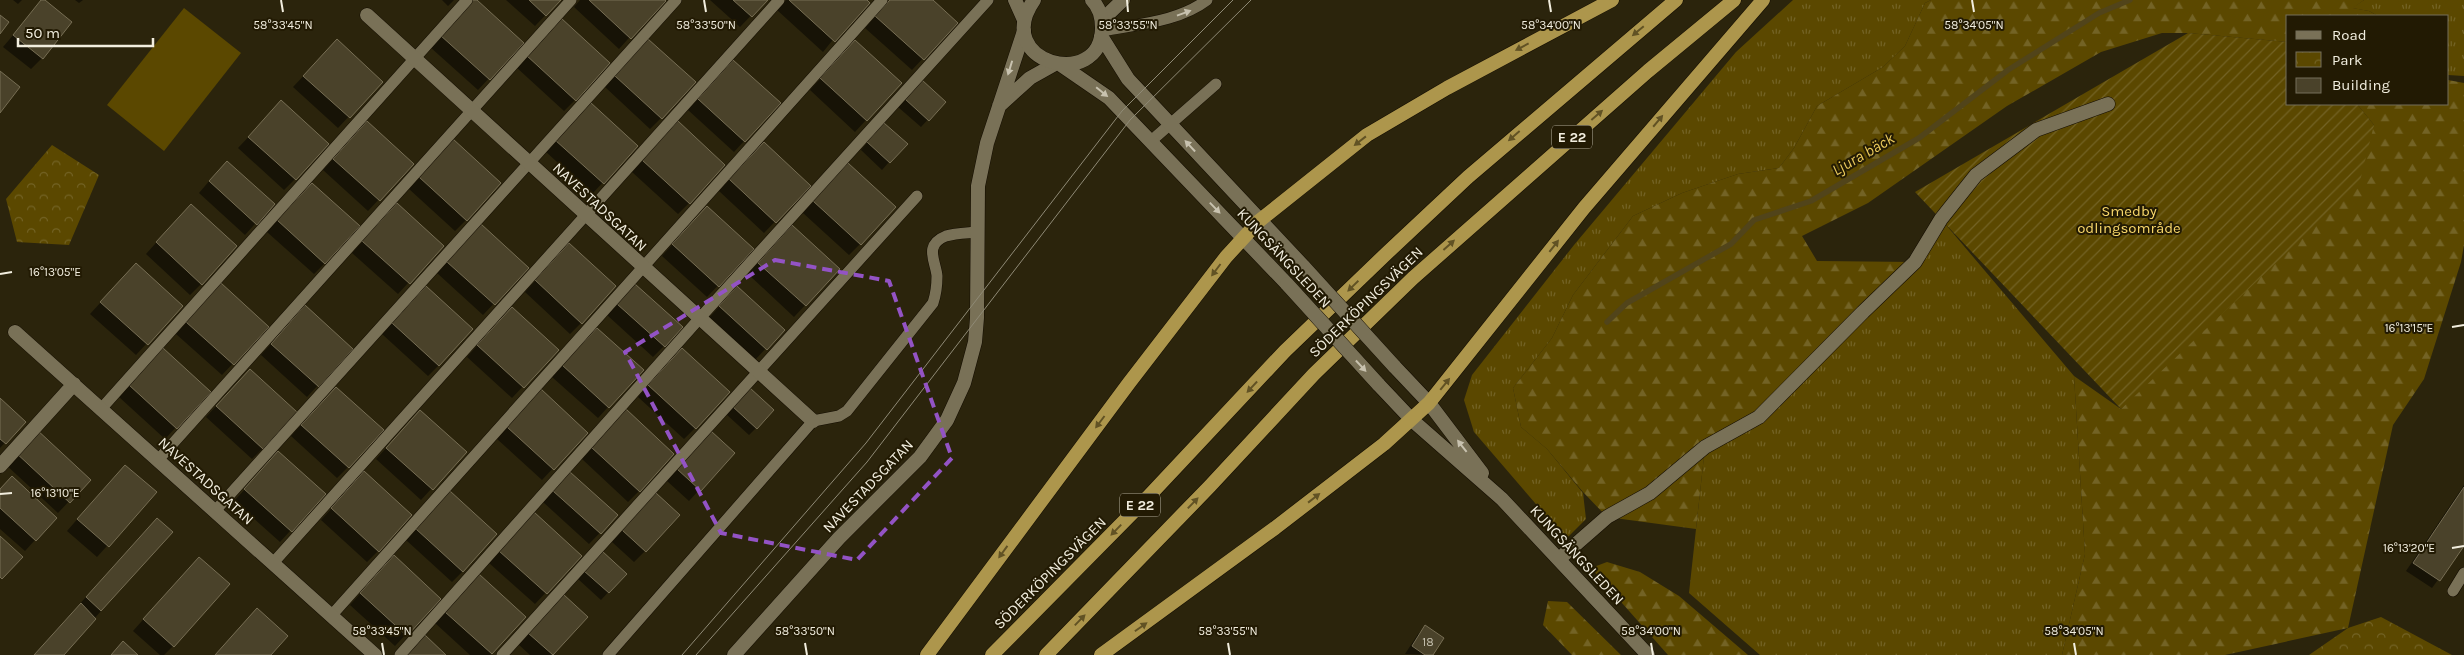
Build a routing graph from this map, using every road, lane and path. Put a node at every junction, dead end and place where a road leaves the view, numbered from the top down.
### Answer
1 (468, 0) edge
2 (571, 0) edge
3 (676, 0) edge
4 (779, 0) edge
5 (882, 0) edge
6 (988, 0) edge
7 (1015, 0) edge
8 (1034, 0) edge
9 (1092, 0) edge
10 (1123, 0) edge
11 (1207, 0) edge
12 (1612, 0) edge
13 (1676, 0) edge
14 (1734, 0) edge
15 (1763, 0) edge
16 (367, 15) dead end
17 (1024, 25) junction
18 (1102, 29) junction
19 (416, 58) junction
20 (1058, 65) junction
21 (1216, 84) dead end
22 (2108, 104) dead end
23 (998, 107) junction
24 (472, 110) junction
25 (1170, 124) junction
26 (1151, 141) junction
27 (530, 164) junction
28 (917, 196) dead end
29 (586, 216) junction
30 (1259, 220) junction
31 (977, 232) junction
32 (1243, 238) junction
33 (642, 267) junction
34 (699, 319) junction
35 (15, 332) dead end
36 (758, 370) junction
37 (74, 384) junction
38 (1429, 403) junction
39 (101, 409) junction
40 (1412, 420) junction
41 (813, 421) junction
42 (158, 460) junction
43 (0, 466) edge
44 (1502, 499) junction
45 (215, 511) junction
46 (1559, 559) junction
47 (273, 563) junction
48 (2464, 573) edge
49 (2453, 591) dead end
50 (331, 616) junction
51 (375, 655) edge
52 (400, 655) edge
53 (502, 655) edge
54 (608, 655) edge
55 (734, 655) edge
56 (927, 655) edge
57 (992, 655) edge
58 (1046, 655) edge
59 (1101, 655) edge
60 (1648, 655) edge

1 - 19 lane
2 - 24 lane
3 - 27 lane
4 - 29 lane
5 - 33 lane
6 - 34 lane
7 - 17 street, KUNGSÄNGSLEDEN
8 - 17 street, NAVESTADSGATAN
9 - 18 street, KUNGSÄNGSLEDEN
10 - 18 street
18 -> 11 lane
12 -> 30 highway
13 -> 57 highway, SÖDERKÖPINGSVÄGEN / E 22
58 -> 14 highway, SÖDERKÖPINGSVÄGEN / E 22
38 -> 15 highway
16 - 19 street, NAVESTADSGATAN
17 - 20 street, KUNGSÄNGSLEDEN
17 -> 23 street, NAVESTADSGATAN
18 - 20 street
18 - 25 street, KUNGSÄNGSLEDEN
19 - 24 street, NAVESTADSGATAN
19 - 39 lane
20 - 23 street
20 -> 26 street, KUNGSÄNGSLEDEN
21 - 25 lane
22 - 46 street
23 - 31 street, NAVESTADSGATAN
24 - 27 street, NAVESTADSGATAN
24 - 42 lane
25 - 26 lane
30 -> 25 street, KUNGSÄNGSLEDEN
26 -> 32 street, KUNGSÄNGSLEDEN
27 - 29 street, NAVESTADSGATAN
27 - 45 lane
28 - 36 lane
29 - 33 street, NAVESTADSGATAN
29 - 47 lane
30 - 32 highway
30 - 38 street, KUNGSÄNGSLEDEN, bridge
31 - 41 lane
31 - 55 street, NAVESTADSGATAN
32 -> 40 street, KUNGSÄNGSLEDEN, bridge
32 -> 56 highway
33 - 34 street, NAVESTADSGATAN
33 - 50 lane
34 - 36 street, NAVESTADSGATAN
34 - 52 lane
35 - 37 street, NAVESTADSGATAN
36 - 41 street, NAVESTADSGATAN
36 - 53 lane
37 - 39 street, NAVESTADSGATAN
37 - 43 street
38 - 40 highway
44 -> 38 street, KUNGSÄNGSLEDEN
39 - 42 street, NAVESTADSGATAN
40 - 44 street, KUNGSÄNGSLEDEN
59 -> 40 highway
41 - 54 lane
42 - 45 street, NAVESTADSGATAN
44 - 46 street, KUNGSÄNGSLEDEN
45 - 47 street, NAVESTADSGATAN
46 - 60 street, KUNGSÄNGSLEDEN
47 - 50 street, NAVESTADSGATAN
48 - 49 lane
50 - 51 street, NAVESTADSGATAN

